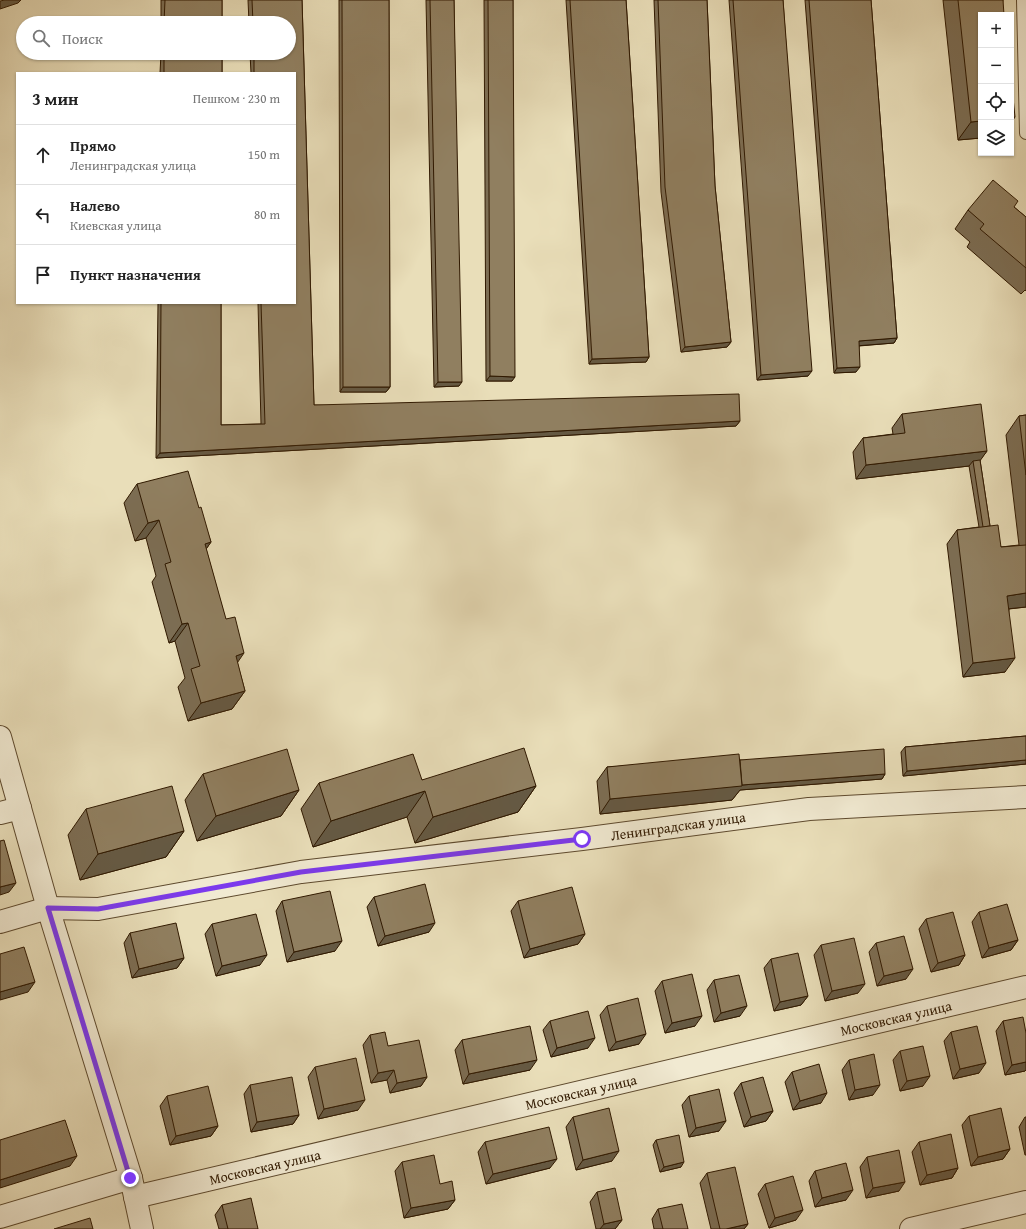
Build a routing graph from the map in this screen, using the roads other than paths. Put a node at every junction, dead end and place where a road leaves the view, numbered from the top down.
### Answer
1 (1023, 0) edge
2 (1026, 133) edge
3 (0, 737) edge
4 (1026, 797) edge
5 (10, 810) edge
6 (48, 908) junction
7 (0, 922) edge
8 (1026, 987) edge
9 (133, 1188) junction
10 (1026, 1202) edge
11 (0, 1216) edge
12 (142, 1229) edge
13 (912, 1229) edge

1 - 2 lane
3 - 5 street
4 - 6 street, Ленинградская улица
5 - 6 street
6 - 7 street, Ленинградская улица
6 - 9 street
8 - 9 street, Московская улица
9 - 11 street, Московская улица
9 - 12 street
10 - 13 street

